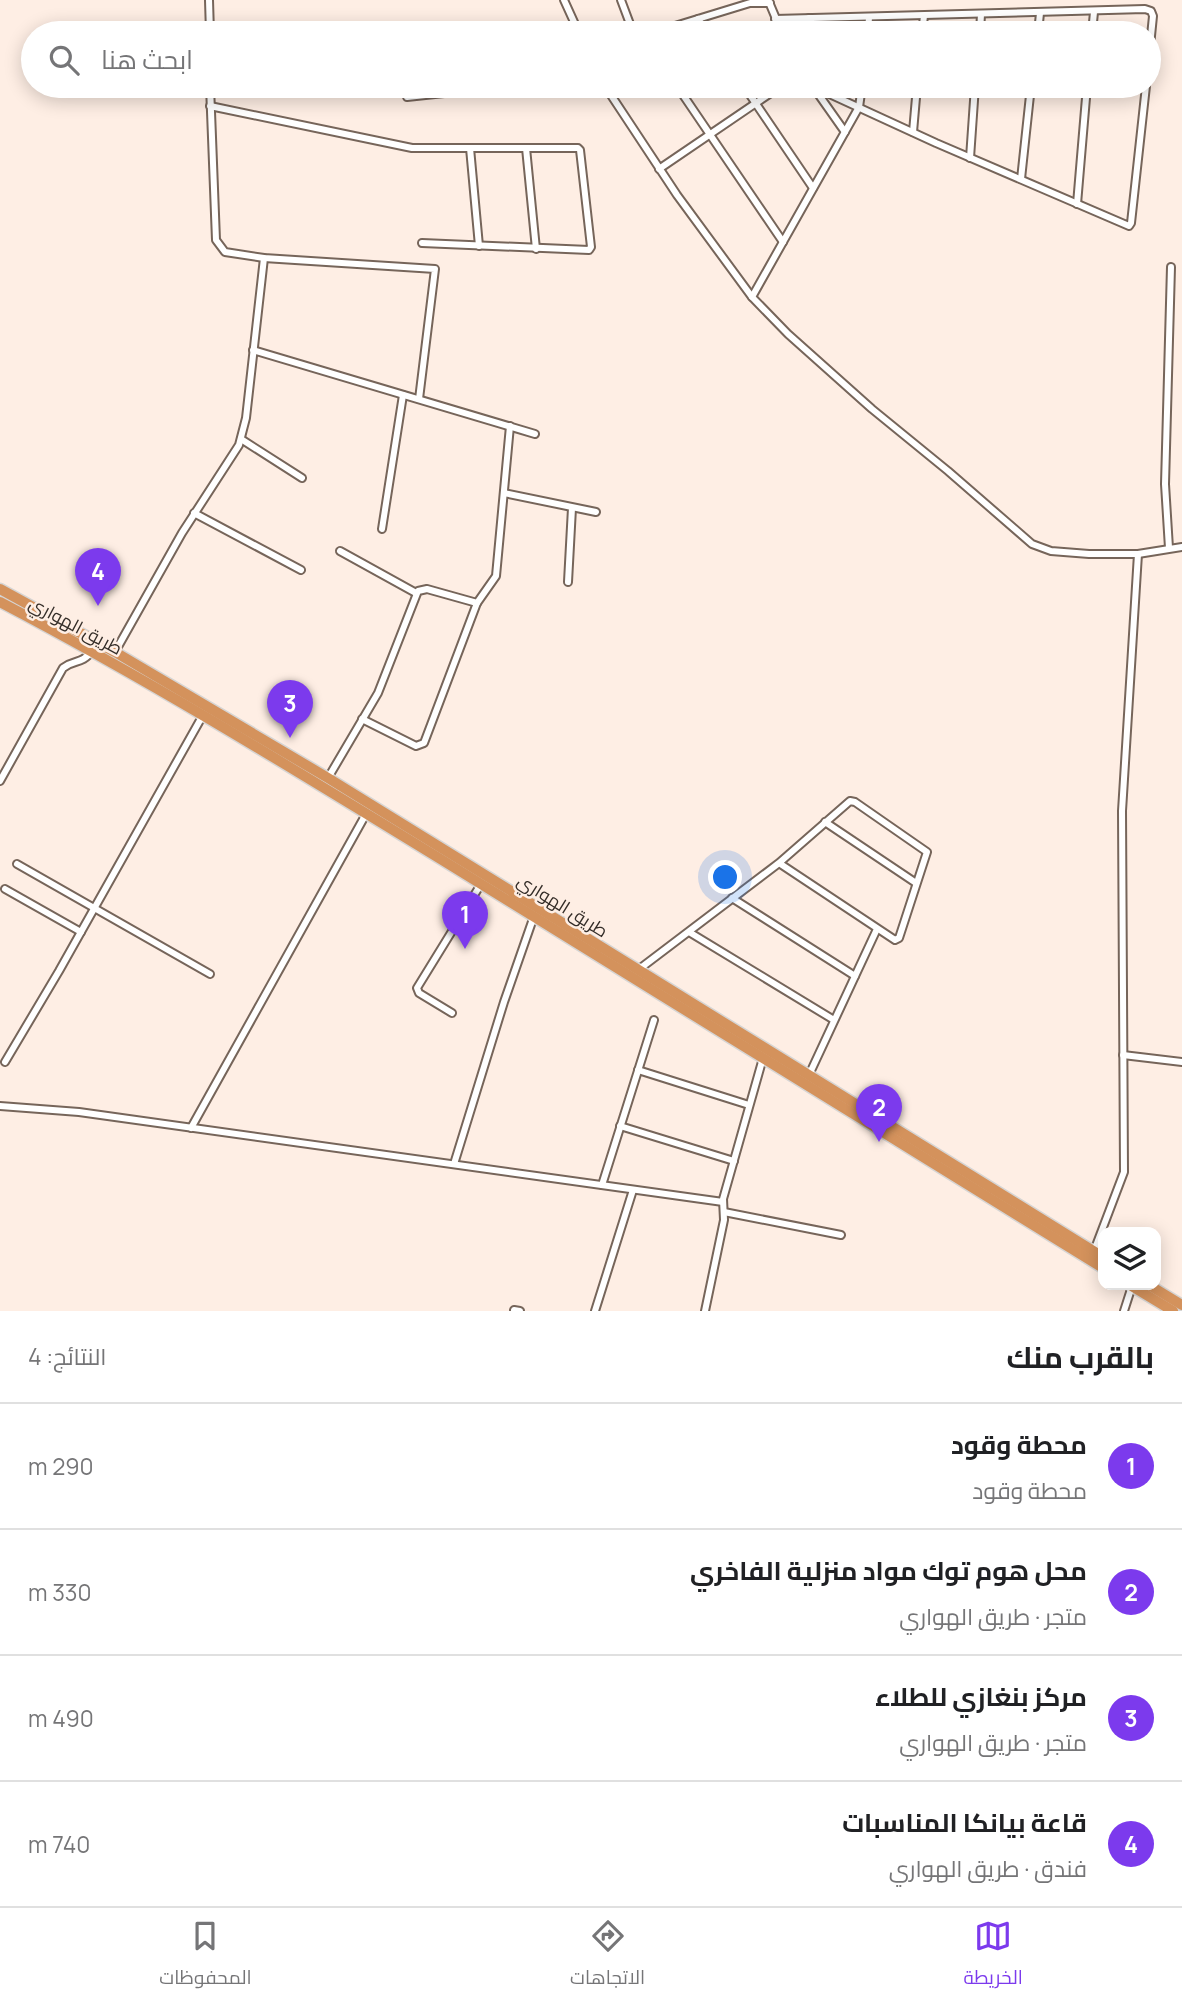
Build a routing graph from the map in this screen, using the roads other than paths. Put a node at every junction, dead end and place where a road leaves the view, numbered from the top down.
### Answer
1 (209, 0) edge
2 (564, 0) edge
3 (621, 0) edge
4 (769, 2) edge
5 (1094, 12) junction
6 (1040, 13) junction
7 (981, 14) junction
8 (924, 16) junction
9 (869, 17) junction
10 (698, 19) joint
11 (775, 19) joint
12 (810, 19) joint
13 (210, 21) edge
14 (574, 21) edge
15 (629, 21) edge
16 (691, 21) edge
17 (869, 21) edge
18 (923, 21) edge
19 (981, 21) edge
20 (1039, 21) edge
21 (1093, 21) edge
22 (1152, 21) edge
23 (210, 98) edge
24 (613, 98) edge
25 (685, 98) edge
26 (752, 98) edge
27 (763, 98) edge
28 (821, 98) edge
29 (839, 98) edge
30 (860, 98) edge
31 (916, 98) edge
32 (974, 98) edge
33 (1030, 98) edge
34 (1086, 98) edge
35 (1145, 98) edge
36 (756, 103) junction
37 (210, 106) junction
38 (859, 107) junction
39 (845, 132) junction
40 (913, 132) junction
41 (710, 134) junction
42 (470, 148) junction
43 (526, 148) junction
44 (970, 158) junction
45 (659, 169) junction
46 (1021, 179) junction
47 (813, 188) junction
48 (1077, 204) junction
49 (783, 242) junction
50 (422, 243) dead end
51 (479, 246) junction
52 (536, 248) junction
53 (264, 258) junction
54 (1171, 267) dead end
55 (752, 297) junction
56 (253, 350) junction
57 (403, 395) junction
58 (419, 399) junction
59 (510, 426) junction
60 (535, 434) dead end
61 (241, 439) junction
62 (303, 478) dead end
63 (504, 493) junction
64 (572, 508) junction
65 (596, 512) dead end
66 (194, 513) junction
67 (382, 529) dead end
68 (1182, 547) edge
69 (1169, 548) junction
70 (340, 551) dead end
71 (1138, 554) junction
72 (301, 570) dead end
73 (568, 582) dead end
74 (0, 589) edge
75 (416, 593) junction
76 (0, 602) edge
77 (477, 603) junction
78 (66, 631) junction
79 (93, 650) junction
80 (115, 652) junction
81 (203, 715) junction
82 (362, 719) junction
83 (328, 778) junction
84 (0, 781) edge
85 (366, 814) junction
86 (825, 822) junction
87 (779, 863) junction
88 (17, 864) dead end
89 (916, 883) junction
90 (481, 884) junction
91 (5, 890) dead end
92 (732, 898) junction
93 (95, 908) junction
94 (534, 916) junction
95 (877, 929) junction
96 (81, 932) junction
97 (689, 932) junction
98 (638, 970) junction
99 (210, 974) dead end
100 (855, 976) junction
101 (452, 1013) dead end
102 (654, 1020) dead end
103 (834, 1020) junction
104 (1124, 1055) junction
105 (764, 1058) junction
106 (5, 1062) dead end
107 (1182, 1062) edge
108 (638, 1070) junction
109 (809, 1075) junction
110 (0, 1105) edge
111 (749, 1105) junction
112 (620, 1126) junction
113 (884, 1127) junction
114 (191, 1128) junction
115 (734, 1161) junction
116 (454, 1164) junction
117 (602, 1185) junction
118 (633, 1190) junction
119 (723, 1202) junction
120 (724, 1212) junction
121 (1107, 1227) edge
122 (841, 1235) dead end
123 (1098, 1253) edge
124 (1098, 1265) edge
125 (1130, 1290) edge
126 (1138, 1290) edge
127 (1157, 1290) edge
128 (1182, 1305) edge
129 (595, 1311) edge
130 (705, 1311) edge
131 (1124, 1311) edge
132 (1173, 1311) edge

1 - 13 street
2 - 14 street
3 - 15 street
4 - 10 street
4 - 11 street
5 - 6 street
5 - 21 street
5 - 22 street
6 - 7 street
6 - 20 street
7 - 8 street
7 - 19 street
8 - 9 street
8 - 18 street
9 - 12 street
9 - 17 street
10 - 16 street
11 - 12 street
23 - 37 street
24 - 45 street
25 - 41 street
26 - 36 street
27 - 36 street
28 - 39 street
29 - 38 street
30 - 38 street
31 - 40 street
32 - 44 street
33 - 46 street
34 - 48 street
35 - 48 street
36 - 41 street
36 - 47 street
37 - 42 street
37 - 53 street
38 - 39 street
38 - 40 street
39 - 47 street
40 - 44 street
41 - 45 street
41 - 49 street
42 - 43 street
42 - 51 street
43 - 52 street
43 - 52 street
44 - 46 street
45 - 55 street
46 - 48 street
47 - 49 street
49 - 55 street
50 - 51 street
51 - 52 street
53 - 56 street
53 - 58 street
54 - 69 street
55 - 71 street
56 - 57 street
56 - 61 street
57 - 58 street
57 - 67 street
58 - 59 street
59 - 60 street
59 - 63 street
61 - 62 street
61 - 66 street
63 - 64 street
63 - 77 street
64 - 65 street
64 - 73 street
66 - 72 street
66 - 80 street
68 - 69 street
69 - 71 street
70 - 75 street
71 - 104 street
74 - 78 highway, طريق الهواري
75 - 77 street
75 - 82 street
76 - 78 highway, طريق الهواري
77 - 82 street
78 - 79 highway, طريق الهواري
78 - 80 highway, طريق الهواري
79 - 81 highway, طريق الهواري
79 - 84 street
80 - 83 highway, طريق الهواري
81 - 85 highway, طريق الهواري
81 - 93 street
82 - 83 street
83 - 98 highway, طريق الهواري
85 - 90 highway, طريق الهواري
85 - 114 street
86 - 87 street
86 - 89 street
86 - 89 street
87 - 92 street
87 - 95 street
88 - 93 street
89 - 95 street
90 - 94 highway, طريق الهواري
90 - 101 street
91 - 96 street
92 - 97 street
92 - 100 street
93 - 96 street
93 - 99 street
94 - 105 highway, طريق الهواري
94 - 116 street
95 - 100 street
96 - 106 street
97 - 98 street
97 - 103 street
98 - 109 highway, طريق الهواري
100 - 103 street
102 - 108 street
103 - 109 street
104 - 107 street
104 - 121 street
105 - 111 street
105 - 113 highway, طريق الهواري
108 - 111 street
108 - 112 street
109 - 113 highway, طريق الهواري
110 - 114 street
111 - 115 street
112 - 115 street
112 - 117 street
113 - 123 highway, طريق الهواري
113 - 124 highway, طريق الهواري
114 - 116 street
115 - 119 street
116 - 117 street
117 - 118 street
118 - 119 street
118 - 129 street
119 - 120 street
120 - 122 street
120 - 130 street
125 - 131 street
126 - 132 highway
127 - 128 highway

